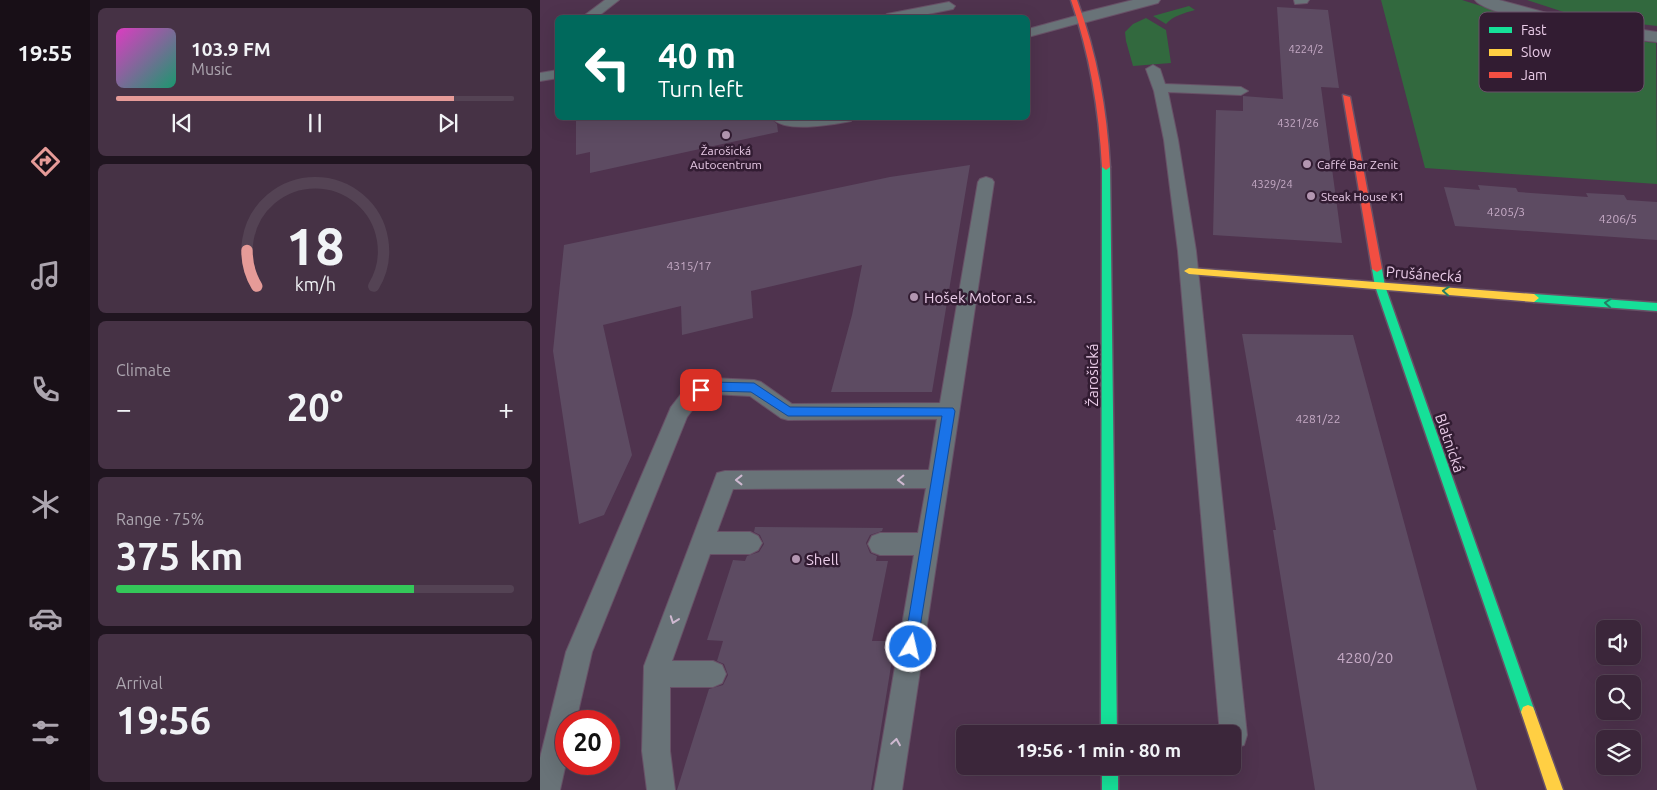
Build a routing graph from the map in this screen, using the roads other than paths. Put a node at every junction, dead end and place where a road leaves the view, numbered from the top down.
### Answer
1 (613, 0) edge
2 (1074, 0) edge
3 (1152, 0) edge
4 (1483, 0) edge
5 (955, 9) edge
6 (1519, 12) edge
7 (591, 15) edge
8 (910, 15) edge
9 (1082, 18) junction
10 (1030, 32) edge
11 (1644, 35) edge
12 (1657, 37) edge
13 (1152, 70) dead end
14 (555, 74) edge
15 (540, 77) edge
16 (1160, 88) junction
17 (1241, 91) dead end
18 (1346, 97) dead end
19 (785, 120) edge
20 (831, 120) edge
21 (986, 182) dead end
22 (1189, 271) junction
23 (1380, 286) junction
24 (1657, 307) edge
25 (949, 411) junction
26 (938, 479) junction
27 (703, 543) junction
28 (750, 543) dead end
29 (880, 544) dead end
30 (927, 544) junction
31 (658, 674) junction
32 (713, 674) dead end
33 (1109, 725) edge
34 (1233, 725) edge
35 (1110, 775) edge
36 (546, 790) edge
37 (660, 790) edge
38 (888, 790) edge
39 (1110, 790) edge
40 (1555, 790) edge

1 - 7 lane
2 - 9 street, Žarošická
3 - 9 street
4 - 6 street
5 - 8 lane
9 - 10 lane
9 - 33 street, Žarošická
11 - 12 street
13 - 16 lane
14 - 15 lane
16 - 17 lane
16 - 22 lane
18 - 23 street, Blatnická
19 - 20 lane
21 - 25 lane
22 - 23 street, Prušánecká
22 - 34 lane
24 -> 23 street, Prušánecká
23 - 40 street, Blatnická
25 - 26 lane
25 - 36 lane
26 -> 27 lane
26 - 30 lane
27 - 28 lane
27 -> 31 lane
29 - 30 lane
38 -> 30 lane
31 - 32 lane
31 - 37 lane
35 - 39 street

